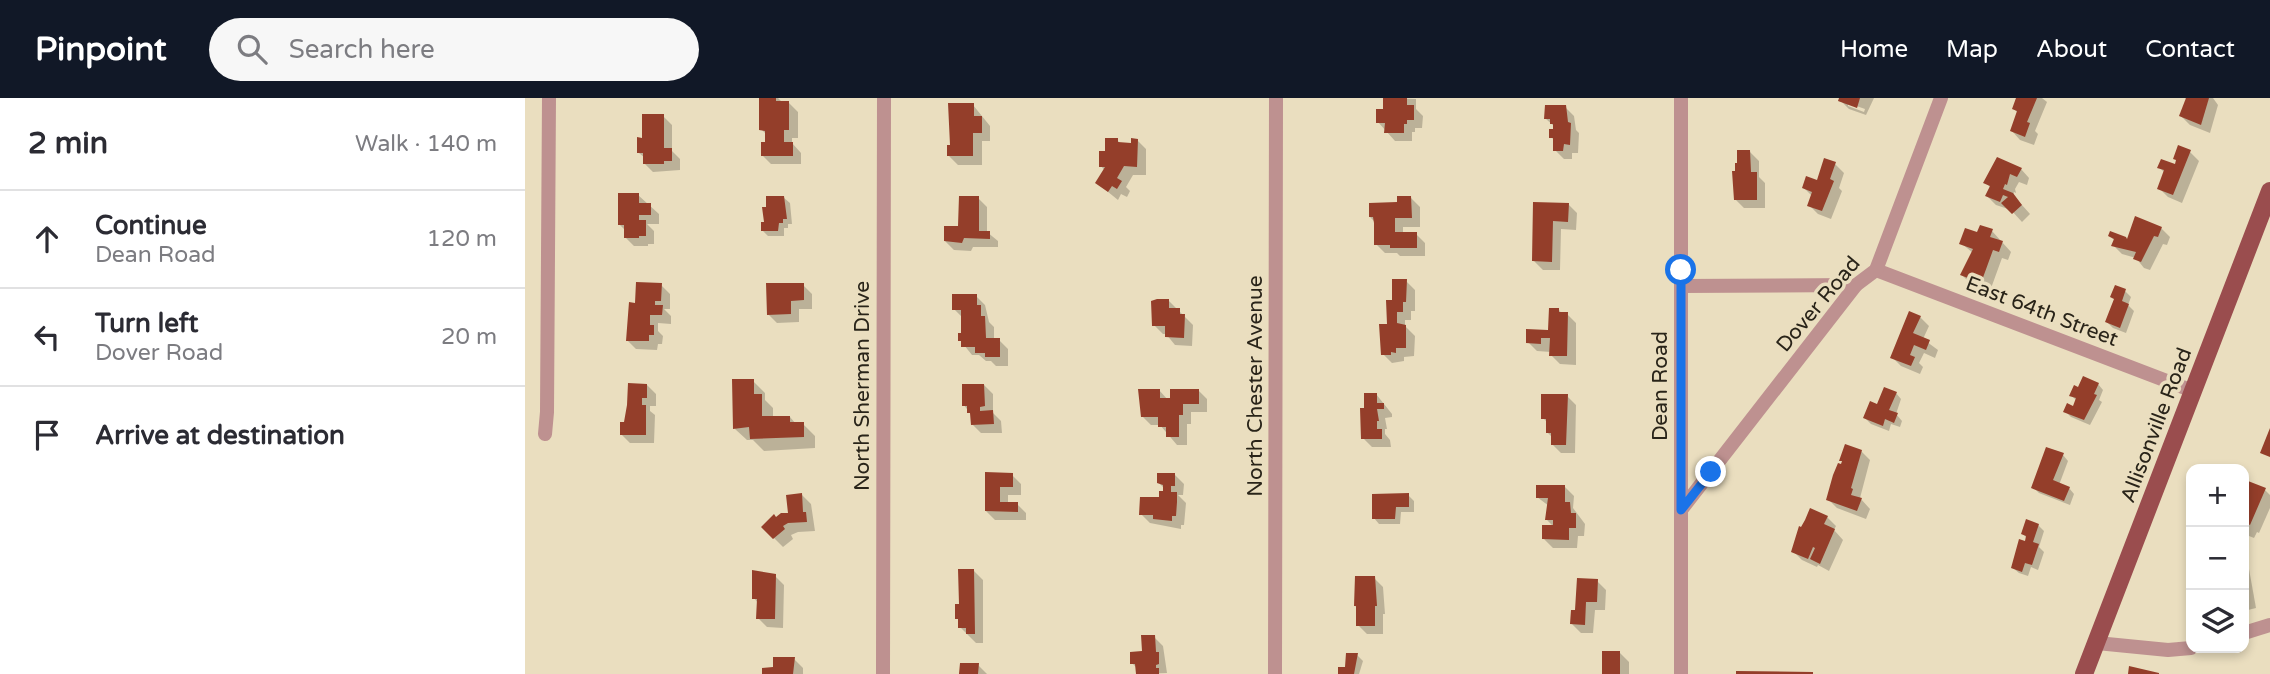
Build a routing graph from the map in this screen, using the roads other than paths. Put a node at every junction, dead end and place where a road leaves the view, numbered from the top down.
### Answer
1 (549, 98) edge
2 (884, 98) edge
3 (1276, 98) edge
4 (1681, 98) edge
5 (1941, 98) edge
6 (2270, 191) edge
7 (1876, 270) junction
8 (1856, 285) junction
9 (1681, 286) junction
10 (2193, 391) junction
11 (545, 434) dead end
12 (1681, 510) junction
13 (2270, 625) edge
14 (2249, 631) edge
15 (2097, 643) junction
16 (2186, 648) edge
17 (883, 674) edge
18 (1275, 674) edge
19 (1681, 674) edge
20 (2084, 674) edge

1 - 11 street
2 - 17 street, North Sherman Drive
3 - 18 street, North Chester Avenue
4 - 9 street, Dean Road
5 - 7 street, Dover Road
6 - 10 main road, Allisonville Road
7 - 8 street, Dover Road
7 - 10 street, East 64th Street
8 - 9 street
8 - 12 street, Dover Road
9 - 12 street, Dean Road
10 - 15 main road, Allisonville Road
12 - 19 street, Dean Road
13 - 14 street
15 - 16 street
15 - 20 main road, Allisonville Road

